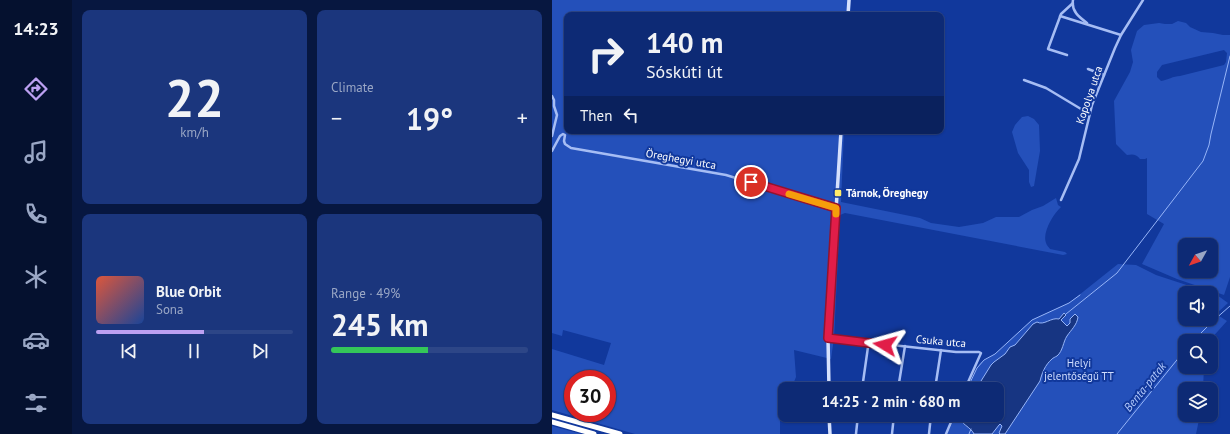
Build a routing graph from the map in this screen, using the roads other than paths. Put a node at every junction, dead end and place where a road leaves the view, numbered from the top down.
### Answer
1 (849, 0) edge
2 (1143, 0) edge
3 (1073, 2) edge
4 (848, 12) edge
5 (1060, 16) junction
6 (1088, 24) junction
7 (1120, 35) junction
8 (1067, 55) dead end
9 (1088, 69) dead end
10 (1104, 75) junction
11 (1024, 80) dead end
12 (552, 96) edge
13 (1090, 111) junction
14 (841, 134) edge
15 (552, 136) edge
16 (552, 152) edge
17 (1061, 200) dead end
18 (836, 208) junction
19 (828, 338) junction
20 (866, 342) junction
21 (905, 346) junction
22 (941, 350) junction
23 (829, 382) edge
24 (863, 382) edge
25 (899, 382) edge
26 (937, 382) edge
27 (968, 382) edge
28 (552, 415) edge
29 (552, 422) edge
30 (829, 422) edge
31 (857, 422) edge
32 (893, 422) edge
33 (930, 422) edge
34 (951, 422) edge
35 (594, 434) edge
36 (620, 434) edge
37 (830, 434) edge
38 (856, 434) edge
39 (892, 434) edge
40 (929, 434) edge
41 (946, 434) edge

1 - 4 main road
2 - 7 street, Kopolya utca
3 - 5 street
3 - 6 street
5 - 6 street
5 - 8 street
6 - 7 street
7 - 10 street, Kopolya utca
9 - 10 street
10 - 13 street, Kopolya utca
11 - 13 street
12 - 15 street
13 - 17 street, Kopolya utca
14 - 18 main road
16 - 18 street, Öreghegyi utca
18 - 19 main road
19 - 20 street, Csuka utca
19 - 23 main road
20 - 21 street, Csuka utca
20 - 24 street
21 - 22 street, Csuka utca
21 - 25 street
22 - 26 street
22 - 27 street, Csuka utca
28 - 36 highway
29 - 35 highway
30 - 37 main road
31 - 38 street
32 - 39 street
33 - 40 street
34 - 41 street

